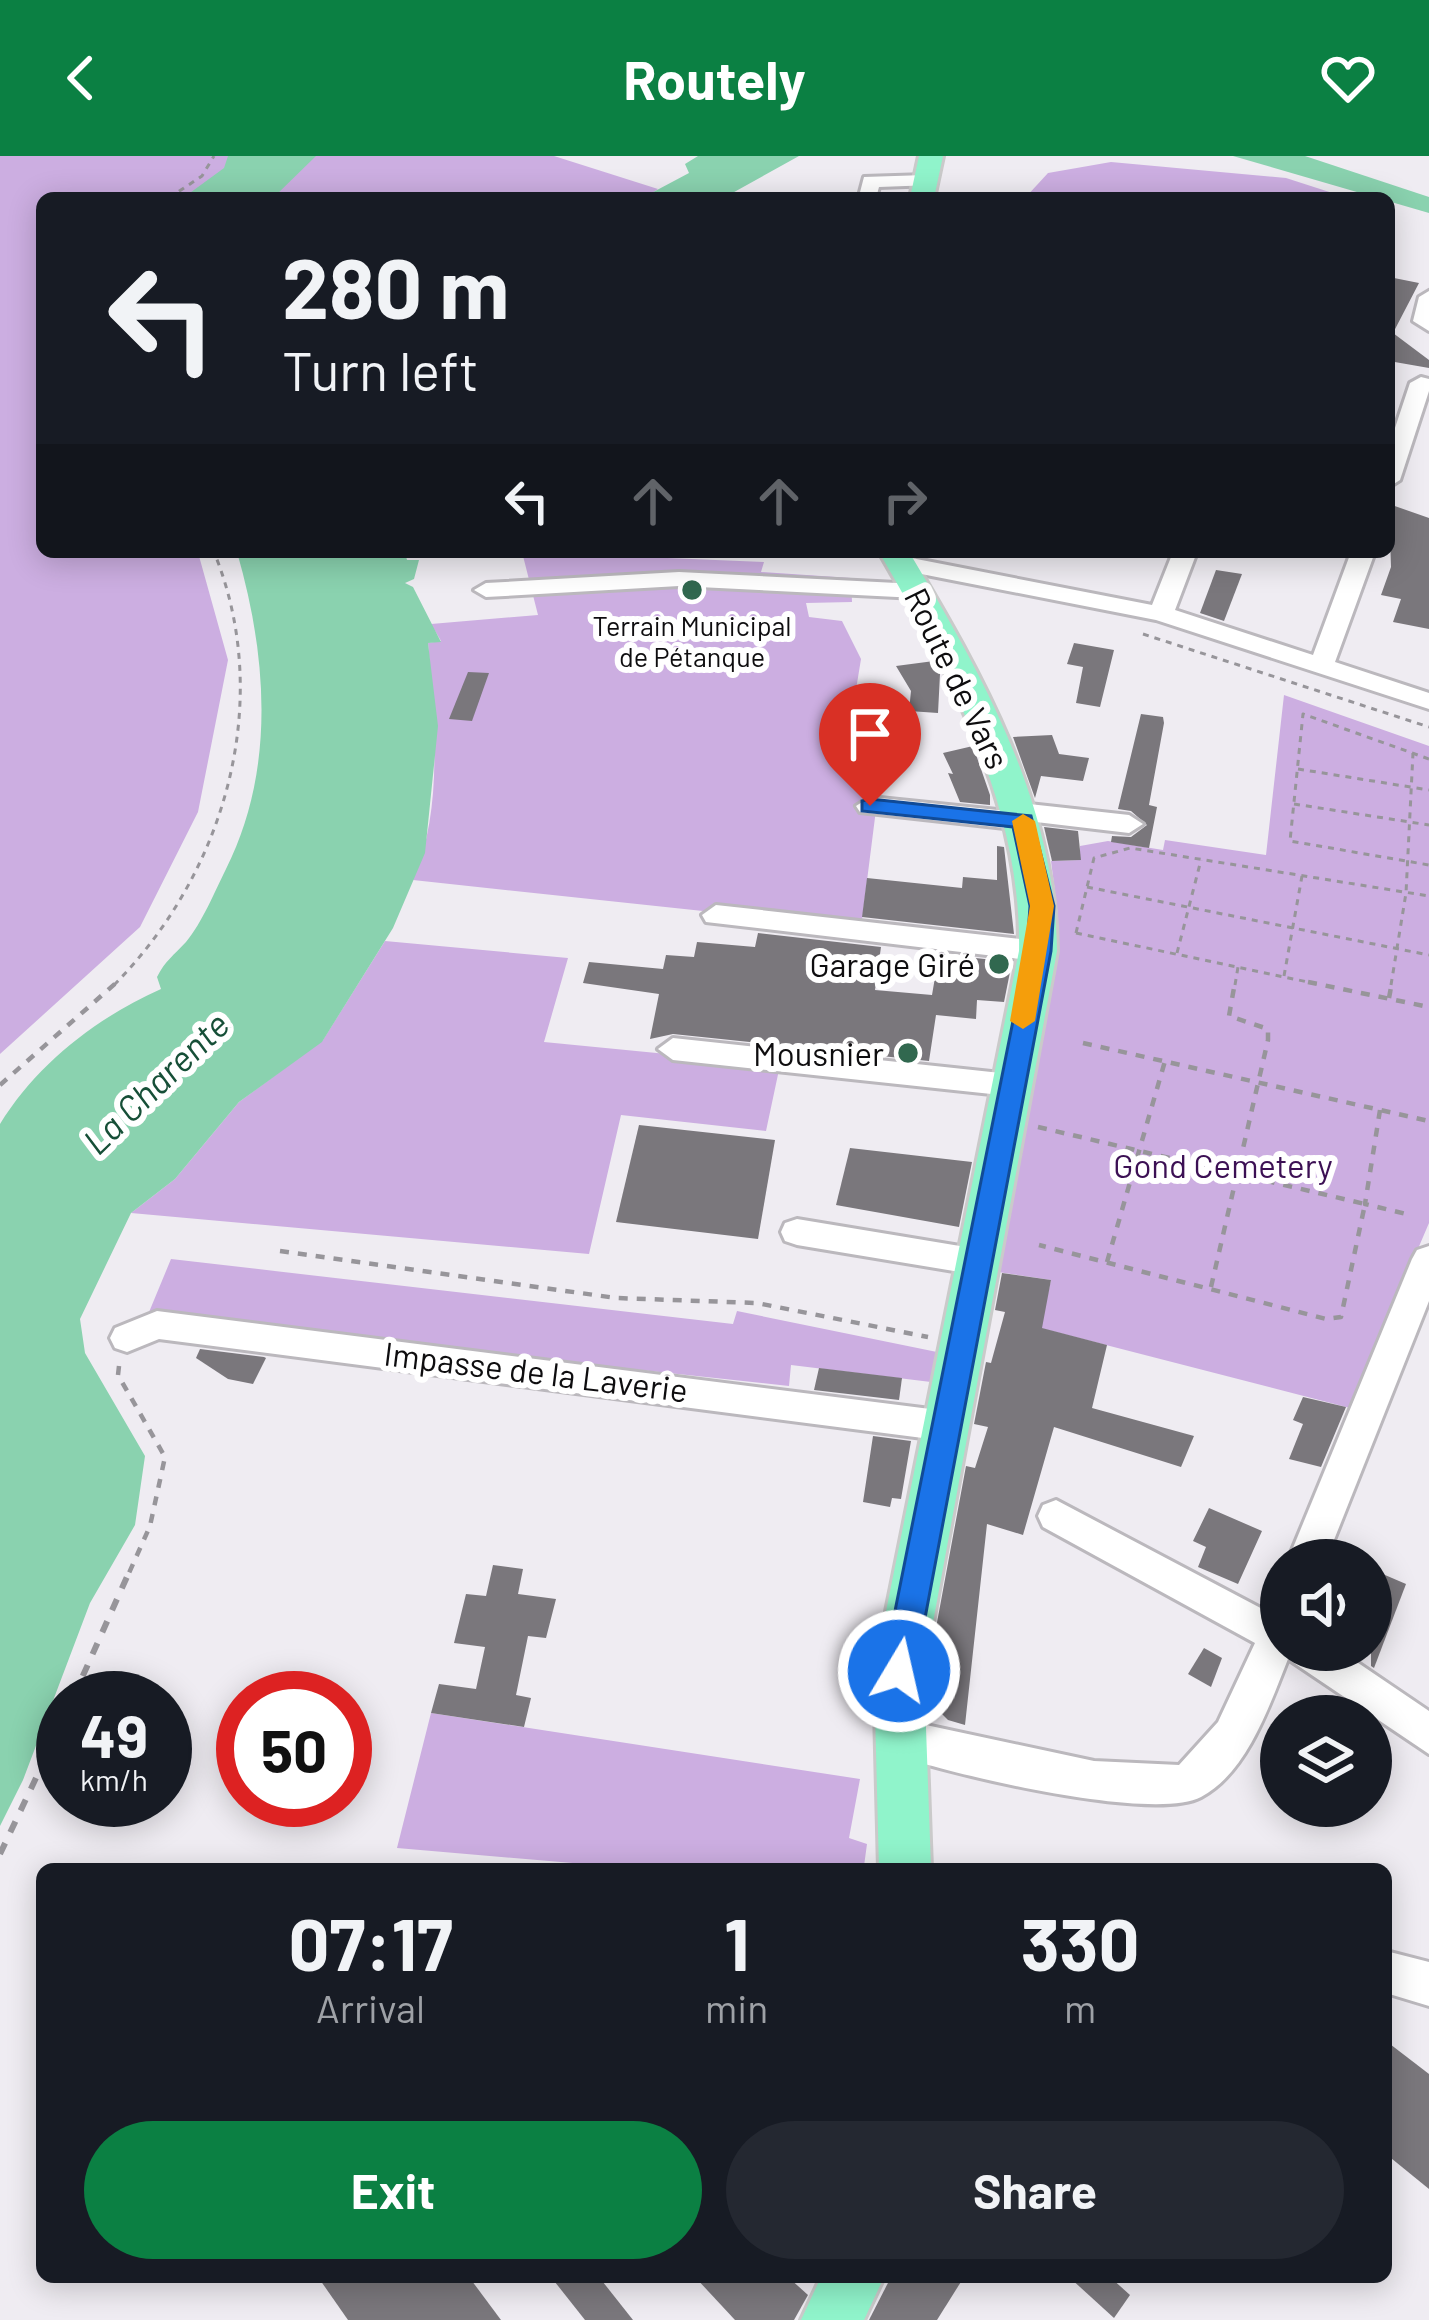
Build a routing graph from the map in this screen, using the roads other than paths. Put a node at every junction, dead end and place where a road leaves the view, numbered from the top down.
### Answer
1 (926, 178) edge
2 (869, 192) edge
3 (1429, 297) edge
4 (1429, 325) edge
5 (1395, 379) dead end
6 (1427, 384) edge
7 (1395, 465) edge
8 (1182, 558) edge
9 (1362, 558) edge
10 (775, 564) dead end
11 (905, 570) edge
12 (486, 590) dead end
13 (1161, 614) junction
14 (1321, 666) junction
15 (1429, 701) edge
16 (870, 806) dead end
17 (1022, 816) junction
18 (1129, 824) dead end
19 (716, 915) dead end
20 (1052, 937) junction
21 (673, 1049) dead end
22 (1006, 1103) junction
23 (796, 1232) dead end
24 (1429, 1258) edge
25 (978, 1262) junction
26 (127, 1338) road end
27 (946, 1426) junction
28 (1056, 1516) dead end
29 (1315, 1539) edge
30 (1260, 1624) edge
31 (1267, 1671) edge
32 (1341, 1671) edge
33 (1429, 1735) edge
34 (898, 1738) junction
35 (905, 1863) edge
36 (1392, 1974) edge
37 (1429, 1984) edge
38 (851, 2283) edge
39 (831, 2320) edge

1 - 2 street
3 - 4 street
5 - 6 street
6 - 7 street
8 - 13 street
9 - 14 street
10 - 11 street
11 - 12 street
11 - 13 street
11 - 17 main road, Route de Vars
13 - 14 street
14 - 15 street
16 - 17 street
17 - 18 street
17 - 20 main road, Route de Vars
19 - 20 street
20 - 22 main road, Route de Vars
21 - 22 street
22 - 25 main road, Route de Vars
23 - 25 street
24 - 29 street
25 - 27 main road, Route de Vars
26 - 27 street, Impasse de la Laverie
27 - 34 main road, Route de Vars
28 - 30 street
31 - 34 street
32 - 33 street
34 - 35 main road, Route de Vars
36 - 37 street
38 - 39 main road

